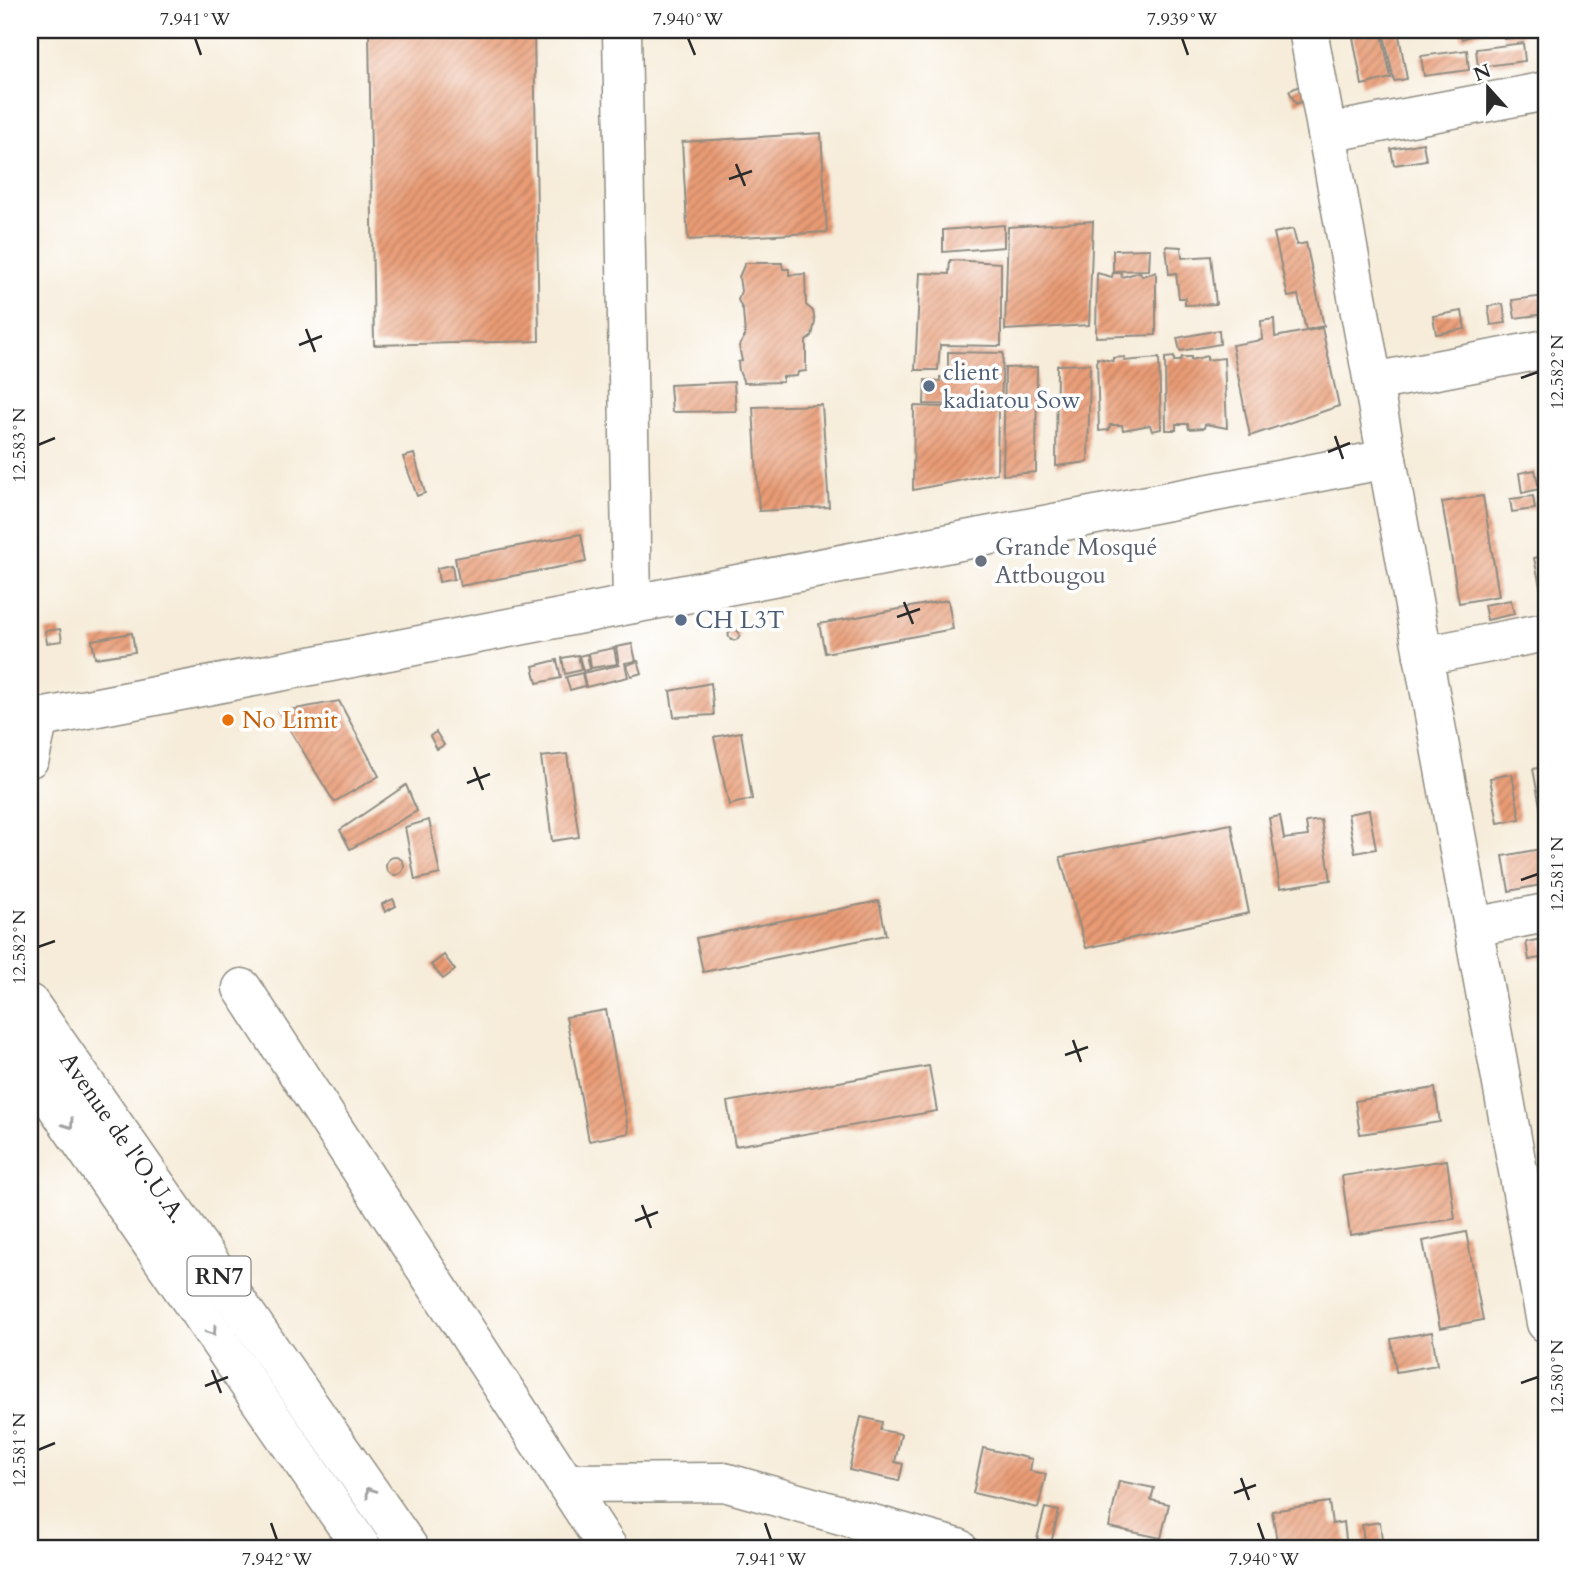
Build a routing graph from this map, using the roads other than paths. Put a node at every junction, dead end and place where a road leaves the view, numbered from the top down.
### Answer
1 (622, 30) edge
2 (1308, 30) edge
3 (1546, 91) edge
4 (1327, 133) junction
5 (1546, 349) edge
6 (1373, 383) junction
7 (1387, 458) junction
8 (632, 604) junction
9 (1546, 632) edge
10 (1423, 656) junction
11 (34, 719) edge
12 (30, 758) edge
13 (1546, 913) edge
14 (1473, 927) junction
15 (242, 988) dead end
16 (30, 1004) edge
17 (30, 1068) edge
18 (1546, 1323) edge
19 (566, 1483) junction
20 (362, 1548) edge
21 (409, 1548) edge
22 (608, 1548) edge
23 (958, 1548) edge

1 - 8 main road
2 - 4 main road
3 - 4 main road
4 - 6 main road
5 - 6 main road
6 - 7 main road
7 - 8 main road
7 - 10 main road
8 - 11 main road
9 - 10 main road
10 - 14 main road
11 - 12 main road
13 - 14 main road
14 - 18 main road
15 - 19 main road
21 -> 16 main road, Avenue de l'O.U.A. / RN7
17 -> 20 main road, Avenue de l'O.U.A. / RN7
19 - 22 main road
19 - 23 main road

